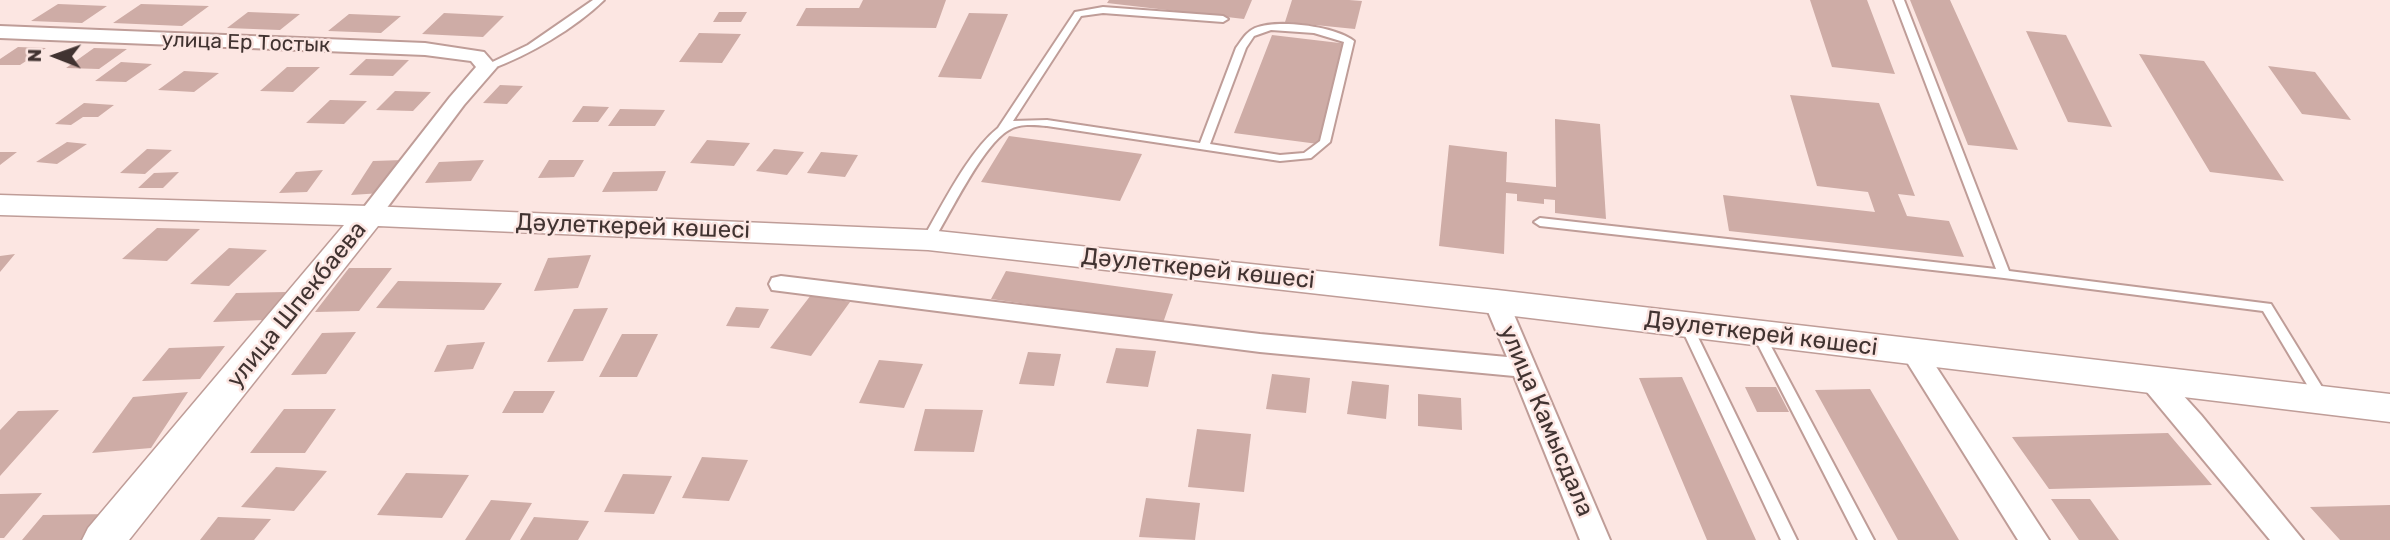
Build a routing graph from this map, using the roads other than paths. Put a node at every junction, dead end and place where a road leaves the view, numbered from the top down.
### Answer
1 (600, 0) edge
2 (1899, 0) edge
3 (1223, 19) dead end
4 (0, 32) edge
5 (486, 67) junction
6 (1002, 129) junction
7 (1204, 146) junction
8 (0, 205) edge
9 (369, 216) junction
10 (1540, 222) dead end
11 (928, 240) junction
12 (2004, 274) junction
13 (781, 284) dead end
14 (1497, 302) junction
15 (1686, 325) junction
16 (1759, 335) junction
17 (1913, 351) junction
18 (1524, 368) junction
19 (2152, 379) junction
20 (2323, 400) junction
21 (2390, 408) edge
22 (104, 540) edge
23 (1595, 540) edge
24 (1789, 540) edge
25 (1866, 540) edge
26 (2034, 540) edge
27 (2288, 540) edge

1 - 5 lane
2 - 12 lane
3 - 6 lane
4 - 5 street, улица Ер Тостык
5 - 9 street, улица Шпекбаева
6 - 7 lane
6 - 11 lane
7 - 7 lane
8 - 9 main road, Дәулеткерей көшесі
9 - 11 main road, Дәулеткерей көшесі
9 - 22 main road, улица Шпекбаева
10 - 12 lane
11 - 14 main road, Дәулеткерей көшесі
12 - 20 lane
13 - 18 street
14 - 15 main road, Дәулеткерей көшесі
14 - 18 street, улица Камысдала
15 - 16 main road, Дәулеткерей көшесі
15 - 24 lane
16 - 17 main road, Дәулеткерей көшесі
16 - 25 lane
17 - 19 main road, Дәулеткерей көшесі
17 - 26 street
18 - 23 street, улица Камысдала
19 - 20 main road, Дәулеткерей көшесі
19 - 27 street
20 - 21 main road, Дәулеткерей көшесі

